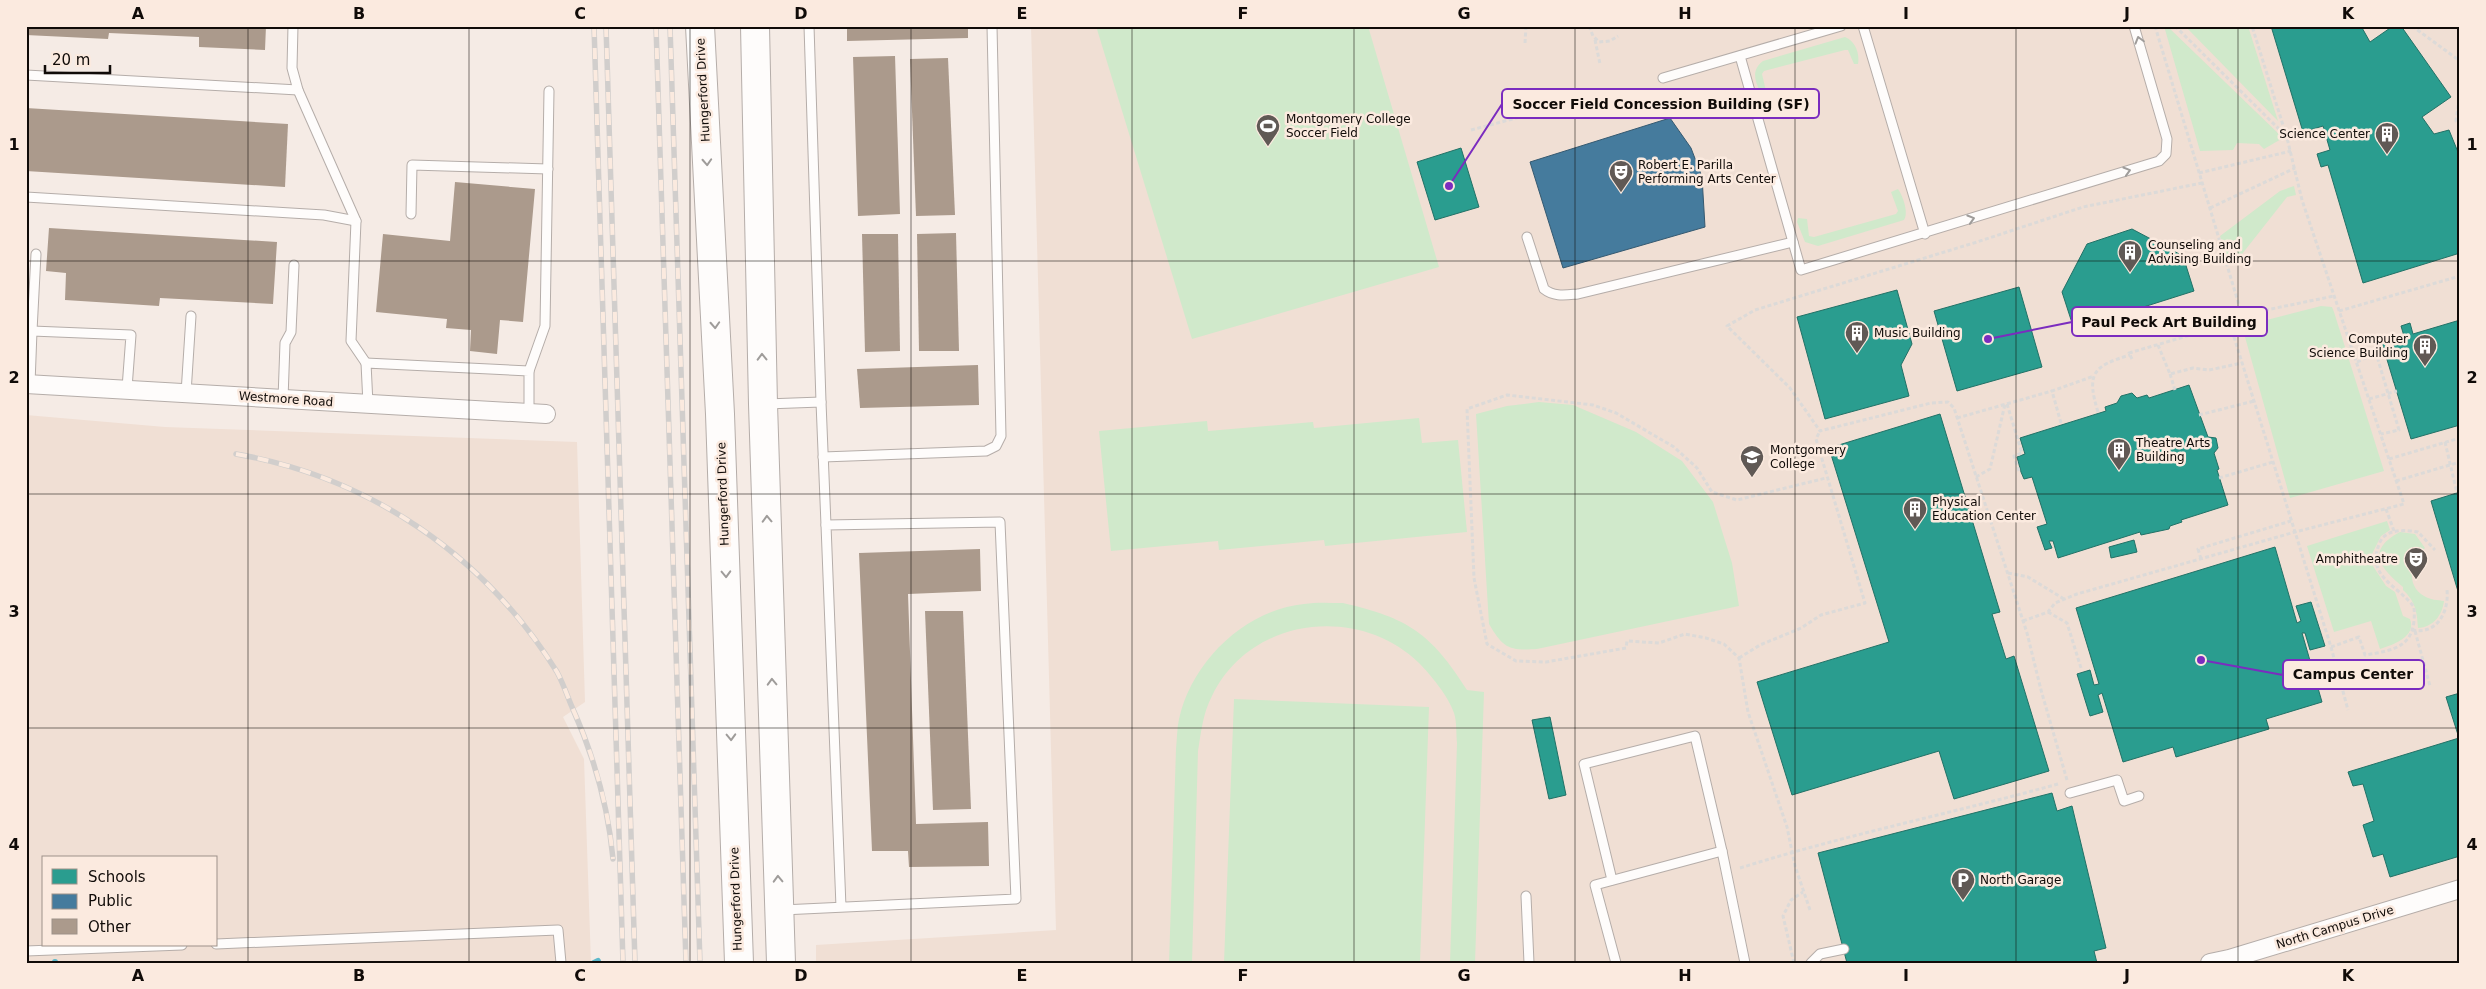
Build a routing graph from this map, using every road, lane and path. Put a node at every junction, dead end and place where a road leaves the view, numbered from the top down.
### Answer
1 (293, 26) edge
2 (700, 26) edge
3 (755, 26) edge
4 (809, 26) edge
5 (992, 26) edge
6 (1526, 26) edge
7 (1589, 26) edge
8 (1841, 26) edge
9 (1864, 26) edge
10 (2134, 26) edge
11 (2155, 26) edge
12 (2175, 26) edge
13 (2252, 26) edge
14 (2412, 26) edge
15 (1618, 36) dead end
16 (1595, 39) junction
17 (1525, 43) dead end
18 (1740, 56) junction
19 (2460, 62) edge
20 (1600, 64) dead end
21 (26, 75) edge
22 (1663, 78) dead end
23 (298, 90) junction
24 (549, 91) dead end
25 (2460, 92) edge
26 (1539, 112) dead end
27 (2460, 124) edge
28 (1471, 130) dead end
29 (2287, 138) junction
30 (2291, 151) junction
31 (2295, 168) junction
32 (548, 169) junction
33 (2199, 173) junction
34 (2202, 183) junction
35 (26, 197) edge
36 (2210, 208) junction
37 (412, 214) dead end
38 (356, 221) junction
39 (1925, 234) junction
40 (1527, 237) dead end
41 (1793, 242) junction
42 (36, 254) dead end
43 (294, 265) dead end
44 (2460, 276) edge
45 (2334, 296) junction
46 (2339, 311) junction
47 (2242, 315) junction
48 (191, 316) dead end
49 (32, 331) junction
50 (2158, 345) junction
51 (2357, 362) junction
52 (366, 363) junction
53 (2242, 363) junction
54 (529, 371) junction
55 (2170, 374) junction
56 (2094, 375) junction
57 (28, 384) edge
58 (127, 388) junction
59 (2175, 390) dead end
60 (2397, 390) dead end
61 (2052, 391) junction
62 (186, 393) junction
63 (2389, 393) junction
64 (282, 399) junction
65 (2369, 399) junction
66 (2254, 401) junction
67 (820, 402) junction
68 (368, 404) junction
69 (763, 404) junction
70 (2006, 404) junction
71 (720, 406) junction
72 (2098, 412) dead end
73 (538, 414) joint
74 (2199, 415) dead end
75 (1957, 418) junction
76 (2061, 423) dead end
77 (1820, 431) junction
78 (2380, 434) junction
79 (2460, 438) edge
80 (2445, 442) junction
81 (823, 457) junction
82 (2389, 459) junction
83 (2273, 462) junction
84 (2460, 462) edge
85 (2451, 465) junction
86 (2021, 470) dead end
87 (1976, 477) junction
88 (1826, 478) junction
89 (2219, 478) dead end
90 (2396, 481) junction
91 (2458, 493) dead end
92 (2386, 509) junction
93 (2291, 521) junction
94 (826, 525) junction
95 (2394, 531) junction
96 (2295, 532) junction
97 (2434, 550) dead end
98 (2201, 559) junction
99 (2007, 573) junction
100 (2447, 590) dead end
101 (2064, 600) junction
102 (2048, 612) junction
103 (2023, 621) junction
104 (2414, 631) junction
105 (2331, 648) junction
106 (1739, 658) junction
107 (2081, 668) dead end
108 (2430, 686) dead end
109 (2348, 710) dead end
110 (2070, 793) dead end
111 (2139, 796) dead end
112 (1722, 851) junction
113 (1792, 852) junction
114 (1727, 872) junction
115 (1612, 880) junction
116 (2460, 889) edge
117 (1804, 892) junction
118 (1526, 896) dead end
119 (841, 907) junction
120 (779, 910) junction
121 (1810, 910) dead end
122 (218, 944) edge
123 (156, 946) edge
124 (1844, 948) dead end
125 (26, 951) edge
126 (2219, 962) edge
127 (561, 963) edge
128 (738, 963) edge
129 (781, 963) edge
130 (1529, 963) edge
131 (1616, 963) edge
132 (1746, 963) edge
133 (1794, 963) edge
134 (1811, 963) edge

1 - 23 lane
2 -> 71 main road, Hungerford Drive
69 -> 3 main road
4 - 67 lane
5 - 81 lane
6 - 17 path
7 - 16 path
8 - 18 lane
9 - 39 lane
39 -> 10 lane
11 - 33 path
12 - 29 path
13 - 29 path
14 - 19 path
15 - 16 path
16 - 20 path
18 - 22 lane
18 - 41 lane
21 - 23 lane
23 - 38 lane
24 - 32 lane
25 - 27 path
26 - 28 path
29 - 30 path
30 - 31 path
30 - 33 path
31 - 36 path
31 - 45 path
32 - 37 lane
32 - 54 lane
33 - 34 path
34 - 36 path
34 - 77 path
35 - 38 lane
36 - 47 path
38 - 52 lane
39 - 41 lane
40 - 41 lane
42 - 49 lane
43 - 64 lane
44 - 46 path
45 - 46 path
45 - 47 path
46 - 51 path
47 - 50 path
47 - 53 path
48 - 62 lane
49 - 57 lane
49 - 58 lane
50 - 55 path
50 - 56 path
51 - 63 path
51 - 65 path
52 - 54 lane
52 - 68 lane
53 - 55 path
53 - 66 path
54 - 73 lane
55 - 59 path
56 - 61 path
56 - 72 path
57 - 58 street, Westmore Road
58 - 62 street, Westmore Road
60 - 63 path
61 - 70 path
61 - 76 path
62 - 64 street, Westmore Road
63 - 65 path
63 - 78 path
64 - 68 street, Westmore Road
65 - 78 path
66 - 74 path
66 - 83 path
67 - 69 lane
67 - 81 lane
68 - 73 street, Westmore Road
69 - 71 main road
120 -> 69 main road
70 - 75 path
70 - 86 path
70 - 87 path
71 -> 128 main road, Hungerford Drive
75 - 77 path
75 - 87 path
77 - 88 path
78 - 82 path
79 - 80 path
80 - 82 path
80 - 85 path
81 - 94 lane
82 - 90 path
83 - 89 path
83 - 93 path
84 - 85 path
85 - 90 path
85 - 91 path
87 - 99 path
88 - 106 path
88 - 106 path
90 - 92 path
92 - 95 path
92 - 96 path
93 - 96 path
93 - 98 path
94 - 119 lane
94 - 119 lane
95 - 97 path
95 - 104 path
96 - 98 path
96 - 105 path
98 - 101 path
99 - 101 path
99 - 103 path
100 - 104 path
101 - 102 path
102 - 103 path
102 - 107 path
103 - 113 path
104 - 105 path
104 - 108 path
105 - 109 path
106 - 113 path
110 - 111 lane
112 - 114 lane
112 - 115 lane
112 - 115 lane
113 - 114 path
113 - 117 path
114 - 132 lane
115 - 131 lane
116 - 126 street, North Campus Drive
117 - 121 path
117 - 133 path
118 - 130 lane
119 - 120 lane
120 - 129 main road
122 - 127 lane
123 - 125 lane
124 - 134 lane

